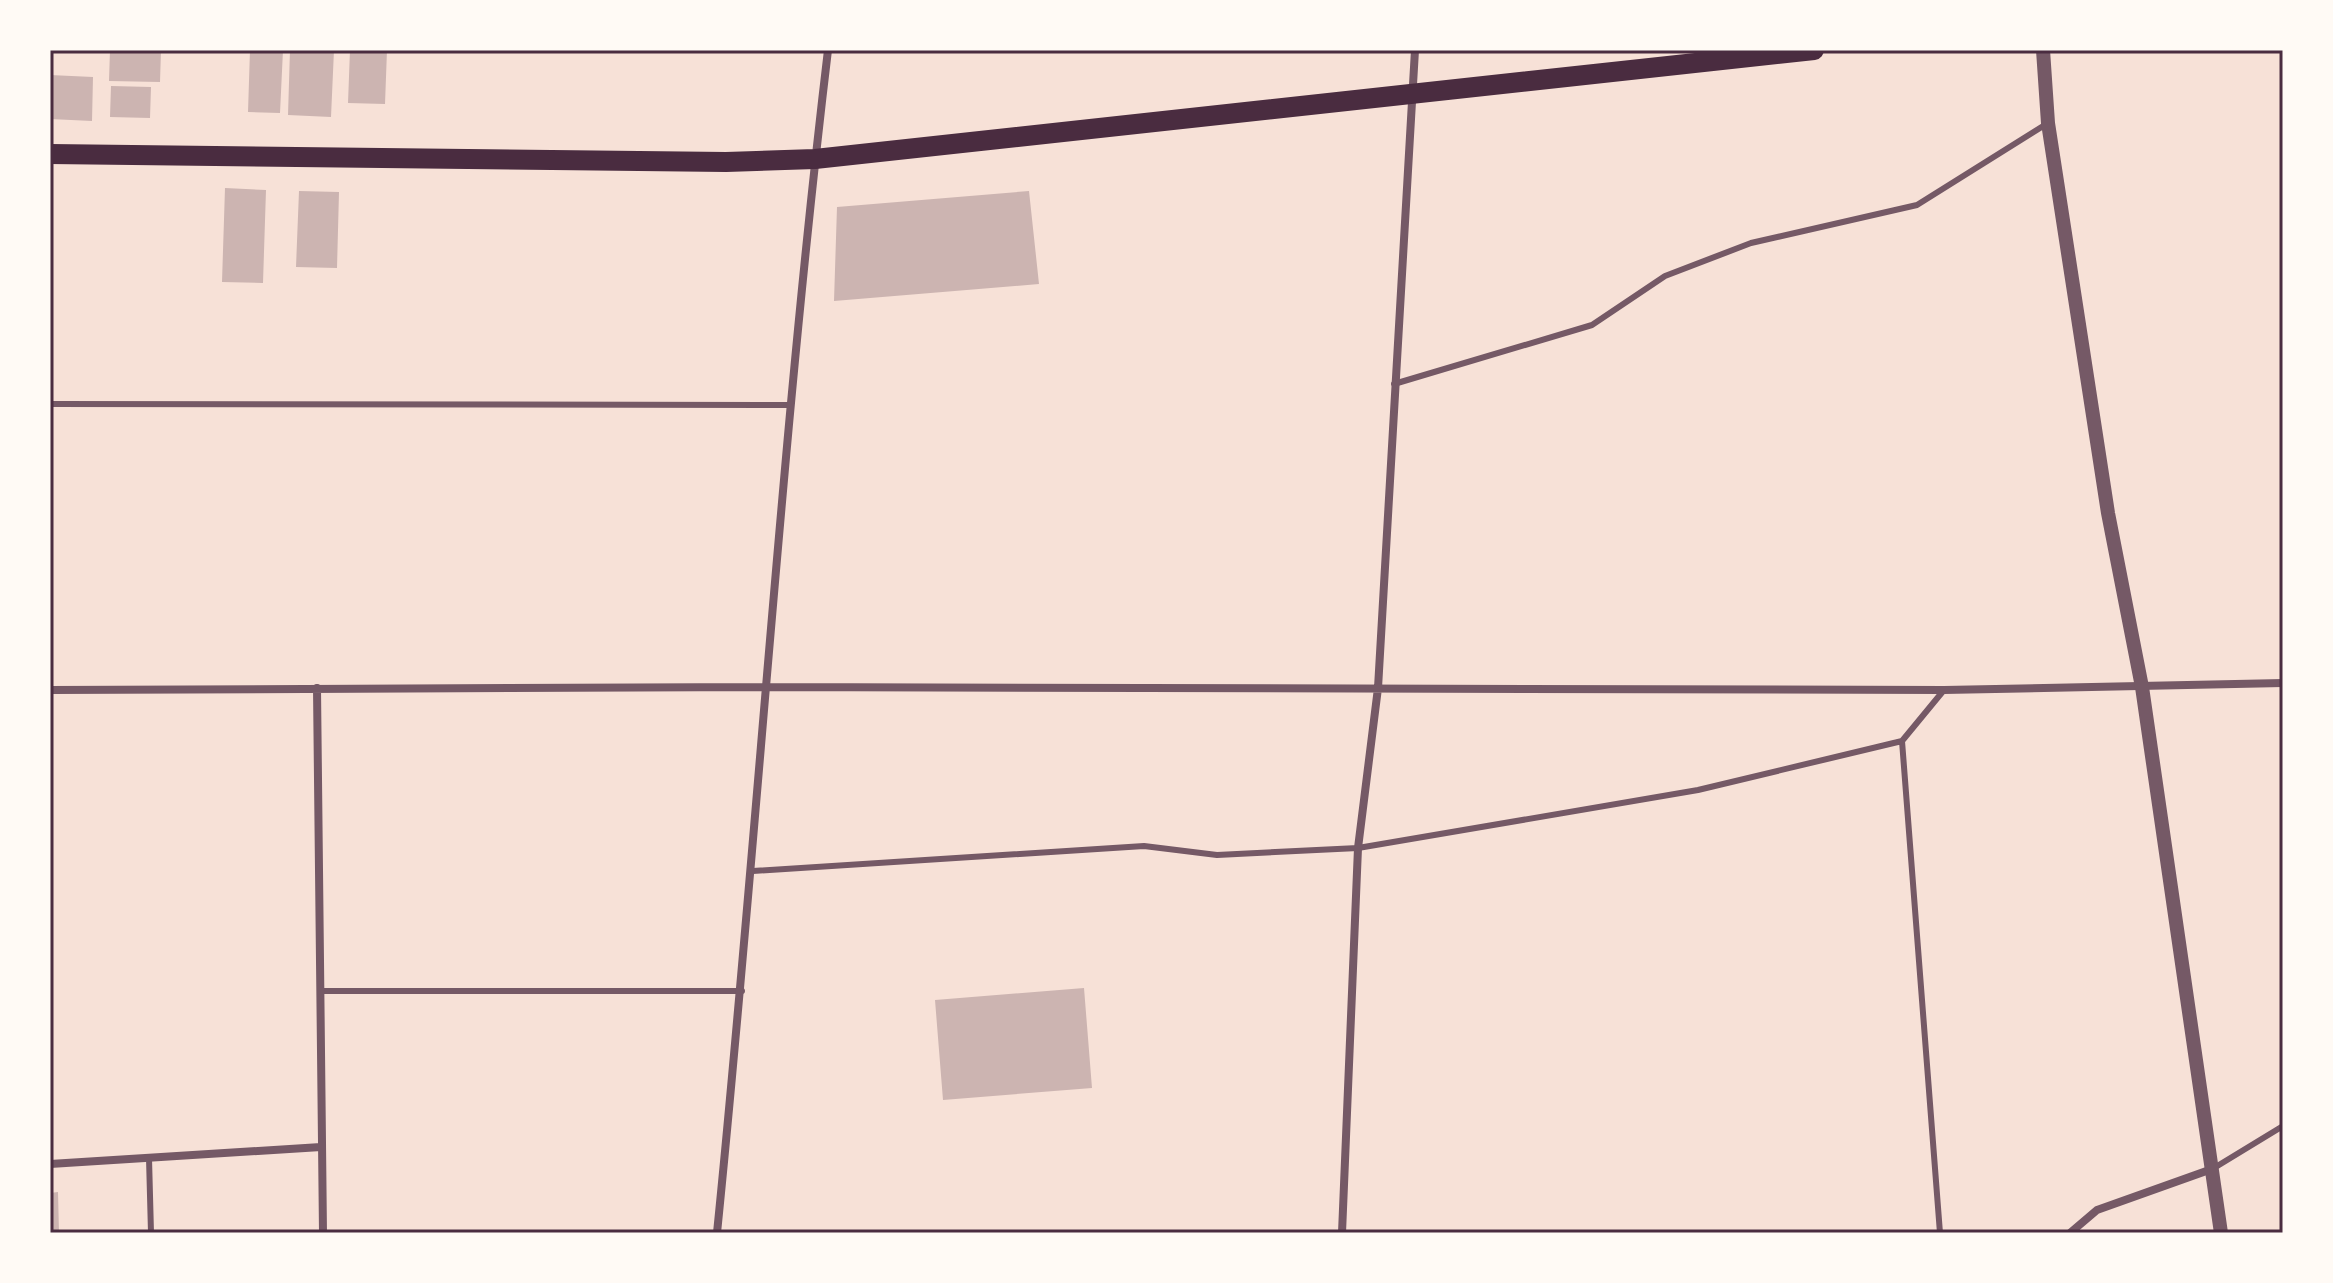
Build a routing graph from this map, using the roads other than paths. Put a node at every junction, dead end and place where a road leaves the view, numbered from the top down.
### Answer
1 (828, 50) edge
2 (1415, 50) edge
3 (1814, 50) edge
4 (2043, 50) edge
5 (1410, 95) junction
6 (2048, 123) junction
7 (50, 154) edge
8 (815, 159) junction
9 (1394, 384) junction
10 (50, 404) edge
11 (791, 405) junction
12 (2283, 683) edge
13 (768, 687) junction
14 (2142, 687) junction
15 (317, 688) junction
16 (1378, 688) junction
17 (50, 690) edge
18 (1944, 690) junction
19 (1902, 741) junction
20 (1358, 848) junction
21 (753, 871) junction
22 (320, 991) junction
23 (742, 991) junction
24 (2283, 1126) edge
25 (321, 1147) junction
26 (149, 1158) junction
27 (50, 1164) edge
28 (2213, 1169) junction
29 (151, 1233) edge
30 (323, 1233) edge
31 (717, 1233) edge
32 (1342, 1233) edge
33 (1940, 1233) edge
34 (2070, 1233) edge
35 (2221, 1233) edge

1 - 8 street
2 - 5 street
3 - 5 main road
4 - 6 street
5 - 8 main road
5 - 9 street
6 - 9 lane
6 - 14 street
7 - 8 main road
8 - 11 street
9 - 16 street
10 - 11 lane
11 - 13 street
12 - 14 street
13 - 15 street
13 - 16 street
13 - 21 street
14 - 18 street
14 - 28 street
15 - 17 street
15 - 22 street
16 - 18 street
16 - 20 street
18 - 19 lane
19 - 20 lane
19 - 33 lane
20 - 21 lane
20 - 32 street
21 - 23 street
22 - 23 lane
22 - 25 street
23 - 31 street
24 - 28 lane
25 - 26 street
25 - 30 street
26 - 27 street
26 - 29 lane
28 - 34 street
28 - 35 street

